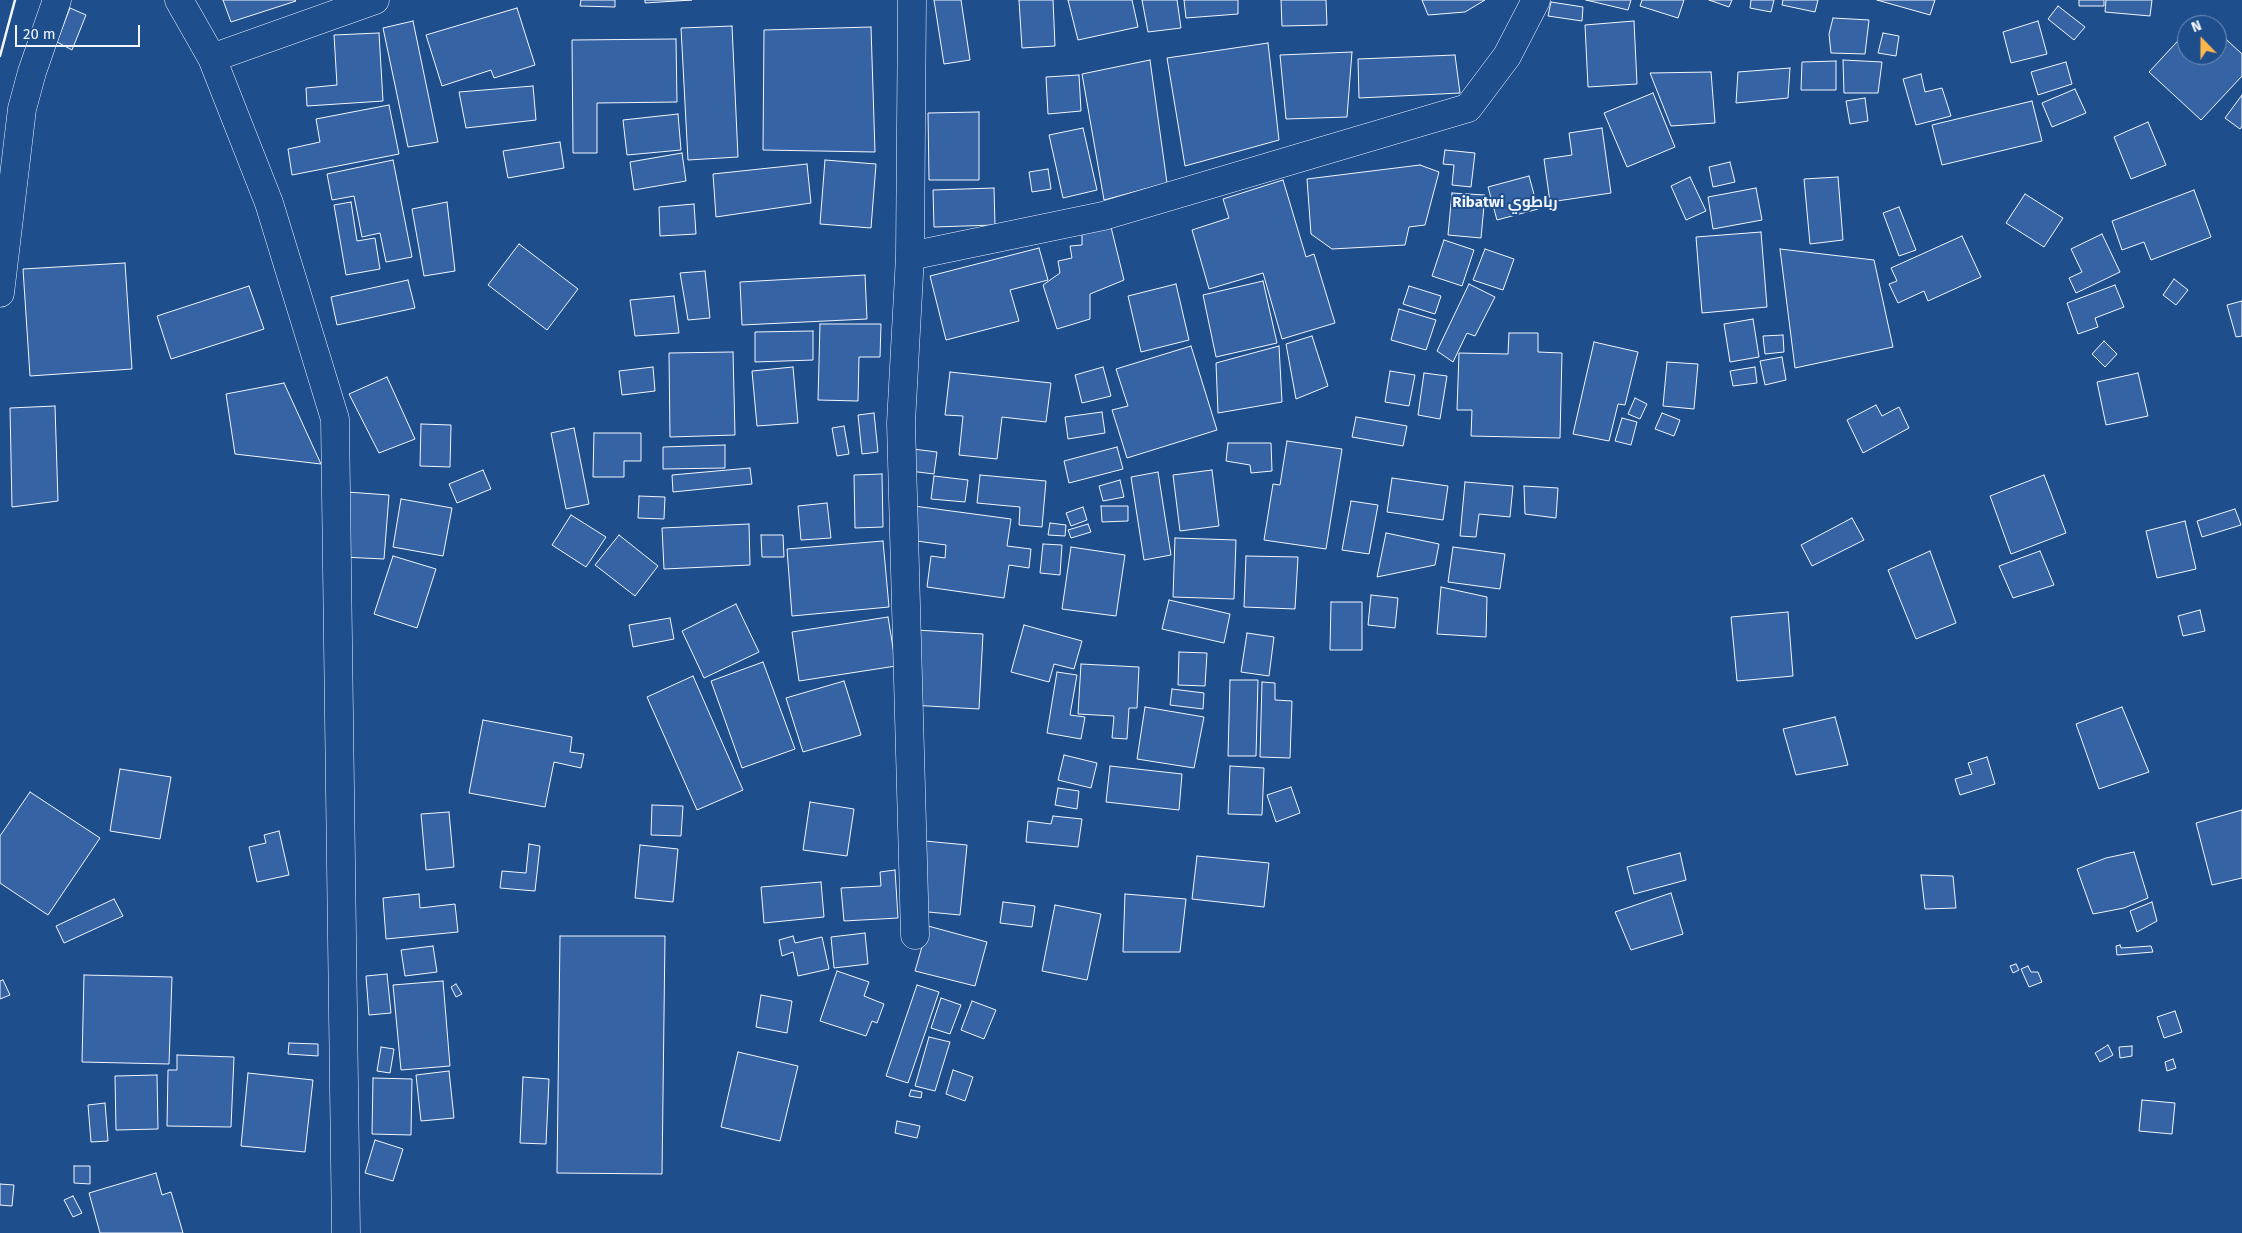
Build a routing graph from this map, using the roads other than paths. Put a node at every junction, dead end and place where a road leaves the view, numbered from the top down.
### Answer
1 (56, 0) edge
2 (179, 0) edge
3 (375, 0) edge
4 (912, 0) edge
5 (1536, 0) edge
6 (212, 58) junction
7 (11, 108) edge
8 (910, 256) junction
9 (0, 294) edge
10 (915, 935) dead end
11 (346, 1233) edge

1 - 7 street
2 - 6 street
3 - 6 street
4 - 8 street
5 - 8 street
6 - 11 street
7 - 9 street
8 - 10 street

